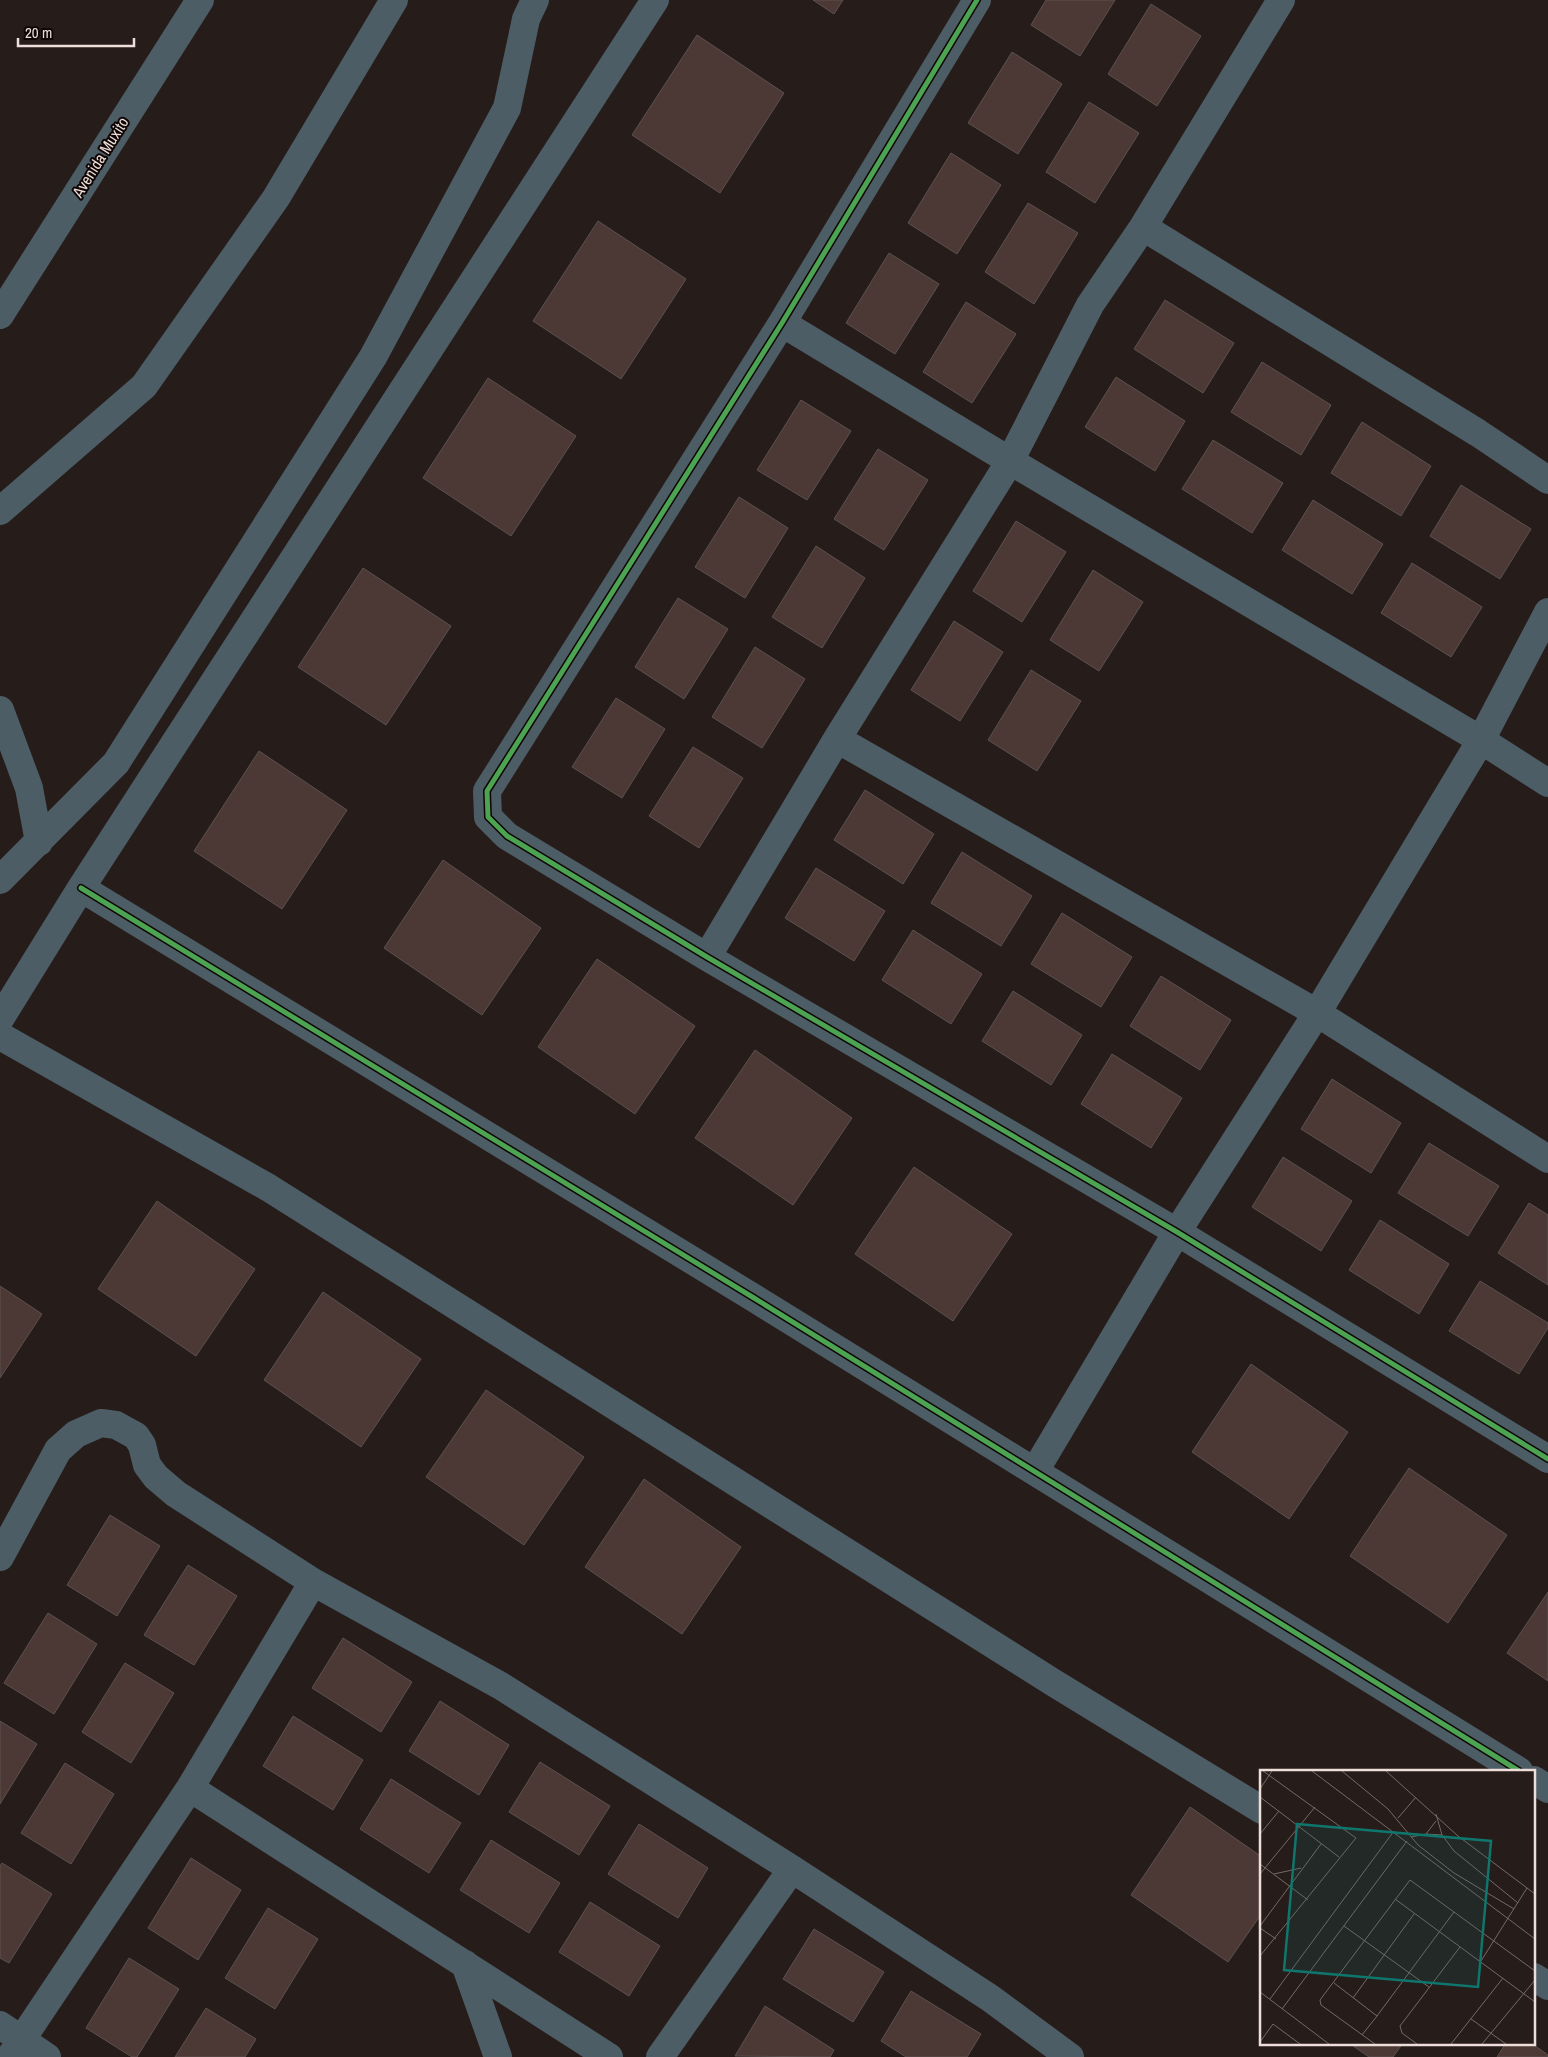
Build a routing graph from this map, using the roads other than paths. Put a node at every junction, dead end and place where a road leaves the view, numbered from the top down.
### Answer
1 (200, 0) edge
2 (394, 0) edge
3 (535, 0) edge
4 (655, 0) edge
5 (977, 0) edge
6 (1279, 0) edge
7 (1143, 226) junction
8 (0, 315) edge
9 (782, 323) junction
10 (1010, 461) junction
11 (1548, 480) edge
12 (0, 511) edge
13 (1548, 612) edge
14 (0, 710) edge
15 (837, 739) junction
16 (1482, 740) junction
17 (1548, 783) edge
18 (39, 842) junction
19 (0, 880) edge
20 (81, 888) junction
21 (707, 957) junction
22 (1317, 1013) junction
23 (0, 1020) edge
24 (0, 1036) edge
25 (1548, 1159) edge
26 (1178, 1232) junction
27 (1548, 1459) edge
28 (1035, 1471) junction
29 (0, 1557) edge
30 (313, 1582) junction
31 (1517, 1770) edge
32 (1536, 1781) edge
33 (190, 1788) junction
34 (1548, 1789) edge
35 (1260, 1809) edge
36 (792, 1869) junction
37 (465, 1964) junction
38 (1536, 1978) edge
39 (1548, 1986) edge
40 (10, 2040) edge
41 (47, 2057) edge
42 (498, 2057) edge
43 (609, 2057) edge
44 (660, 2057) edge
45 (1070, 2057) edge

1 - 8 street, Avenida Muxito
2 - 12 street
3 - 18 street
4 - 20 street
5 - 9 street
6 - 7 street
7 - 10 street
7 - 11 street
9 - 10 street
9 - 21 street
10 - 15 street
10 - 16 street
13 - 16 street
14 - 18 street
15 - 21 street
15 - 22 street
16 - 17 street
16 - 22 street
18 - 19 street
20 - 23 street
20 - 28 street
21 - 26 street
22 - 25 street
22 - 26 street
24 - 35 street
26 - 27 street
26 - 28 street
28 - 31 street
29 - 30 street
30 - 33 street
30 - 36 street
32 - 34 street
33 - 37 street
33 - 40 street
36 - 44 street
36 - 45 street
37 - 42 street
37 - 43 street
38 - 39 street
40 - 41 street

